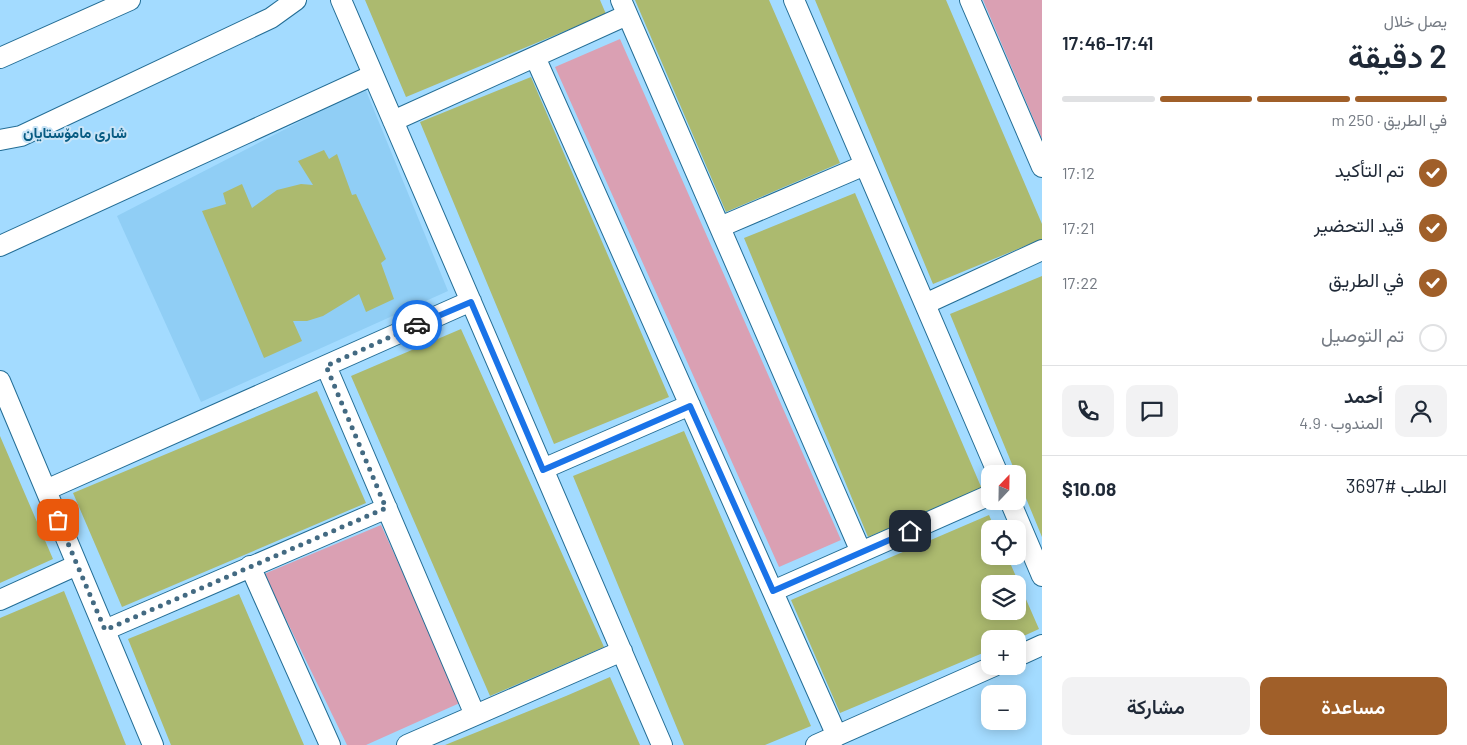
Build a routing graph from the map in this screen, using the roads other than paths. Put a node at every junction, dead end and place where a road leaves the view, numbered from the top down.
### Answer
1 (130, 0) edge
2 (296, 0) edge
3 (341, 0) edge
4 (794, 0) edge
5 (970, 0) edge
6 (624, 7) edge
7 (535, 57) junction
8 (0, 58) edge
9 (373, 74) junction
10 (393, 121) junction
11 (0, 140) edge
12 (865, 165) junction
13 (1042, 167) edge
14 (720, 227) junction
15 (0, 246) edge
16 (1042, 250) edge
17 (471, 302) junction
18 (925, 304) junction
19 (326, 366) junction
20 (0, 381) edge
21 (690, 406) junction
22 (994, 465) edge
23 (543, 470) junction
24 (46, 490) junction
25 (981, 499) edge
26 (386, 508) junction
27 (1014, 510) edge
28 (861, 552) junction
29 (77, 565) junction
30 (250, 566) junction
31 (1042, 576) edge
32 (773, 591) junction
33 (0, 600) edge
34 (105, 630) junction
35 (1042, 645) edge
36 (622, 652) junction
37 (1026, 652) edge
38 (981, 672) edge
39 (475, 715) junction
40 (837, 736) junction
41 (153, 745) edge
42 (330, 745) edge
43 (407, 745) edge
44 (662, 745) edge
45 (816, 745) edge

1 - 8 street
2 - 11 street
3 - 9 street
4 - 12 street
5 - 13 street
6 - 7 street
6 - 14 street
7 - 10 street
7 - 21 street
9 - 10 street
9 - 15 street
10 - 17 street
12 - 14 street
12 - 18 street
14 - 28 street
16 - 18 street
17 - 19 street
17 - 23 street
18 - 22 street
19 - 24 street
19 - 26 street
20 - 24 street
21 - 23 street
21 - 32 street
23 - 36 street
24 - 29 street
25 - 28 street
26 - 30 street
26 - 39 street
27 - 31 street
28 - 32 street
29 - 33 street
29 - 34 street
30 - 34 street
30 - 42 street
32 - 40 street
34 - 41 street
35 - 37 street
36 - 39 street
36 - 44 street
38 - 40 street
39 - 43 street
40 - 45 street

